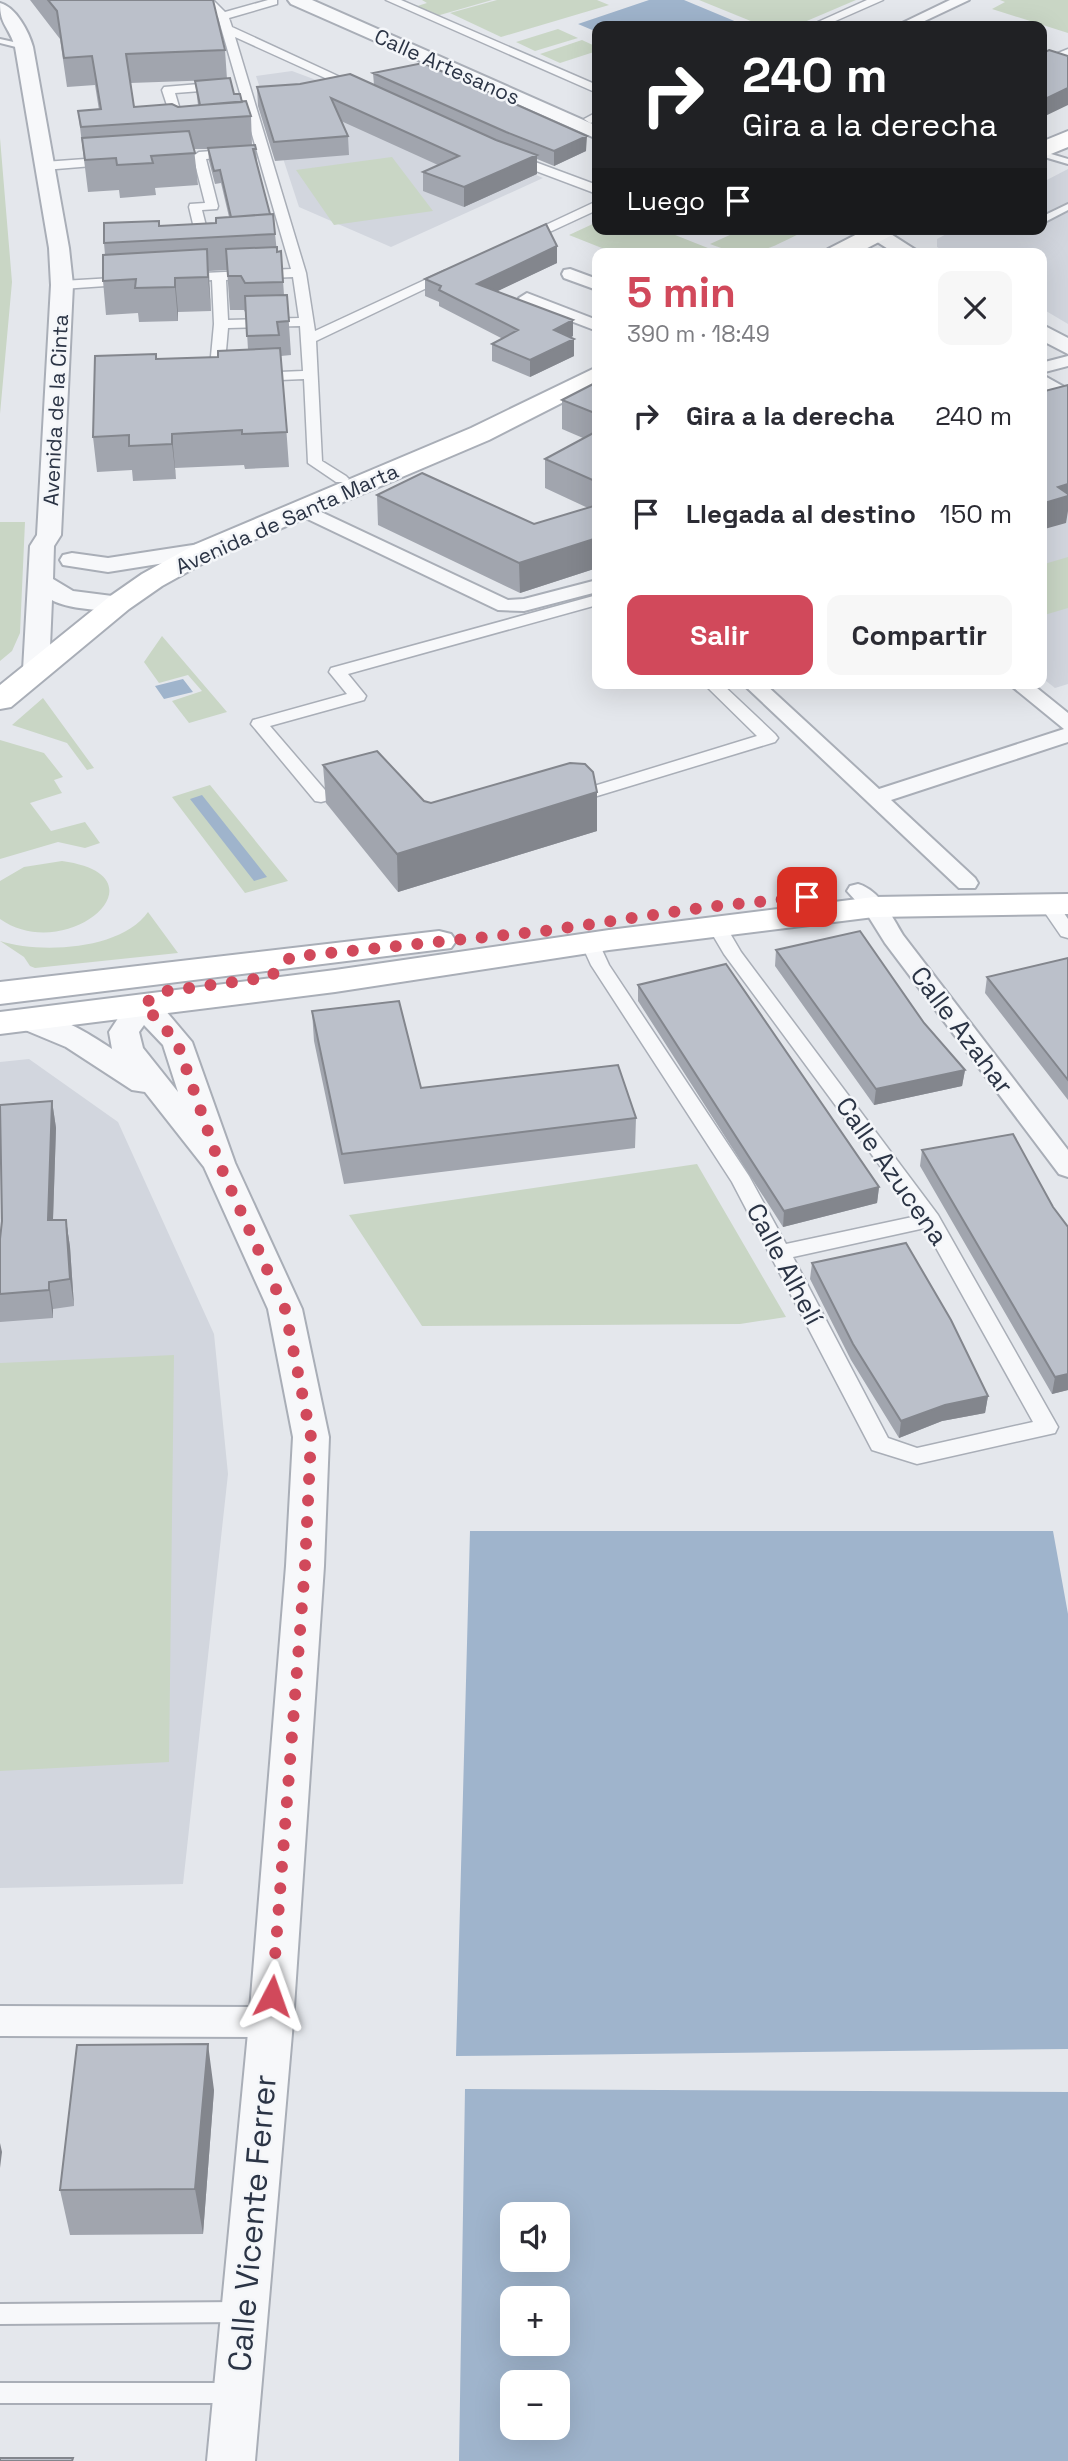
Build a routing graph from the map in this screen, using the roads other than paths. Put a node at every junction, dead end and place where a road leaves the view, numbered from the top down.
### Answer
1 (297, 0) edge
2 (392, 0) edge
3 (877, 0) edge
4 (962, 0) edge
5 (274, 2) dead end
6 (1, 11) edge
7 (214, 12) edge
8 (829, 21) edge
9 (914, 21) edge
10 (0, 41) edge
11 (24, 47) junction
12 (1068, 52) edge
13 (1047, 62) edge
14 (243, 84) junction
15 (592, 87) edge
16 (367, 92) edge
17 (592, 122) edge
18 (192, 129) edge
19 (1068, 138) edge
20 (1047, 149) edge
21 (263, 151) junction
22 (500, 153) edge
23 (1047, 154) edge
24 (123, 160) edge
25 (1068, 162) edge
26 (44, 166) junction
27 (592, 188) edge
28 (592, 207) edge
29 (1068, 207) edge
30 (1047, 218) edge
31 (870, 235) edge
32 (883, 235) edge
33 (229, 244) edge
34 (509, 246) edge
35 (847, 248) edge
36 (903, 248) edge
37 (459, 269) edge
38 (299, 273) junction
39 (570, 274) dead end
40 (219, 276) junction
41 (167, 279) edge
42 (141, 281) edge
43 (592, 283) edge
44 (62, 285) junction
45 (527, 298) dead end
46 (306, 322) junction
47 (221, 324) junction
48 (592, 324) edge
49 (1047, 335) edge
50 (309, 339) junction
51 (1068, 347) edge
52 (1068, 361) edge
53 (1047, 366) edge
54 (310, 375) junction
55 (592, 381) edge
56 (1047, 383) edge
57 (1068, 397) edge
58 (341, 479) dead end
59 (302, 509) junction
60 (49, 536) junction
61 (206, 550) junction
62 (72, 560) junction
63 (41, 582) junction
64 (592, 587) edge
65 (592, 601) edge
66 (119, 603) junction
67 (36, 670) junction
68 (717, 689) edge
69 (758, 689) edge
70 (1025, 689) edge
71 (0, 700) edge
72 (1068, 724) edge
73 (1068, 735) edge
74 (371, 783) edge
75 (560, 795) edge
76 (875, 798) junction
77 (967, 883) junction
78 (1061, 895) edge
79 (866, 899) junction
80 (718, 927) junction
81 (1068, 932) edge
82 (590, 943) junction
83 (291, 957) junction
84 (0, 993) edge
85 (203, 997) junction
86 (143, 1004) junction
87 (10, 1019) edge
88 (177, 1042) junction
89 (164, 1097) junction
90 (219, 1163) junction
91 (1068, 1168) edge
92 (931, 1220) junction
93 (779, 1253) junction
94 (1047, 1427) joint
95 (0, 2021) edge
96 (271, 2022) junction
97 (244, 2312) junction
98 (0, 2314) edge
99 (0, 2393) edge
100 (237, 2393) junction
101 (231, 2461) edge

1 - 17 street, Calle Artesanos
2 - 15 street
3 - 8 street
4 - 9 street
5 - 7 street
6 - 11 street, Avenida de la Cinta
7 - 14 street
7 - 16 street
10 - 11 lane
11 - 26 street, Avenida de la Cinta
12 - 13 street
14 - 18 street
14 - 21 street
19 - 20 main road
21 - 33 street
21 - 38 street
22 - 27 street
23 - 25 lane
24 - 26 street
26 - 44 street, Avenida de la Cinta
28 - 34 street
29 - 30 lane
31 - 35 main road
32 - 36 street
37 - 50 street
38 - 40 street
38 - 46 street
39 - 43 street
40 - 41 street
40 - 47 street
42 - 44 street, Avenida de la Cinta
44 - 60 street, Avenida de la Cinta
45 - 48 street
46 - 47 street
46 - 50 street
47 - 54 street
49 - 51 street
50 - 54 street
52 - 53 street
54 - 58 street
55 - 59 main road, Avenida de Santa Marta
56 - 57 street
59 - 61 main road, Avenida de Santa Marta
59 - 64 street
60 - 62 street, Avenida de la Cinta
60 - 63 street, Avenida de la Cinta
61 - 62 street
61 - 66 main road, Avenida de Santa Marta
62 - 66 street, Avenida de la Cinta
63 - 66 street
63 - 67 street, Avenida de la Cinta
65 - 74 street
66 - 67 main road, Avenida de Santa Marta
67 - 71 main road, Avenida de Santa Marta
68 - 75 street
69 - 76 street
70 - 72 street
73 - 76 street
76 - 77 street
77 - 78 main road
77 - 79 main road
78 - 79 main road
78 - 81 street
79 - 80 main road
79 - 83 main road
79 - 91 street, Calle Azahar
80 - 82 main road
80 - 92 street, Calle Azucena
82 - 85 main road
82 - 93 street, Calle Alhelí
83 - 84 main road
83 - 86 main road
85 - 86 main road
85 - 88 street
86 - 87 main road
86 - 88 street, Calle Vicente Ferrer
86 - 89 street, Calle Vicente Ferrer
87 - 89 street, Calle Vicente Ferrer
88 - 90 street, Calle Vicente Ferrer
89 - 90 street, Calle Vicente Ferrer
90 - 96 street, Calle Vicente Ferrer
92 - 93 street
92 - 94 street, Calle Azucena
93 - 94 street, Calle Alhelí
95 - 96 street
96 - 97 street, Calle Vicente Ferrer
97 - 98 lane
97 - 100 street, Calle Vicente Ferrer
99 - 100 lane
100 - 101 street, Calle Vicente Ferrer

